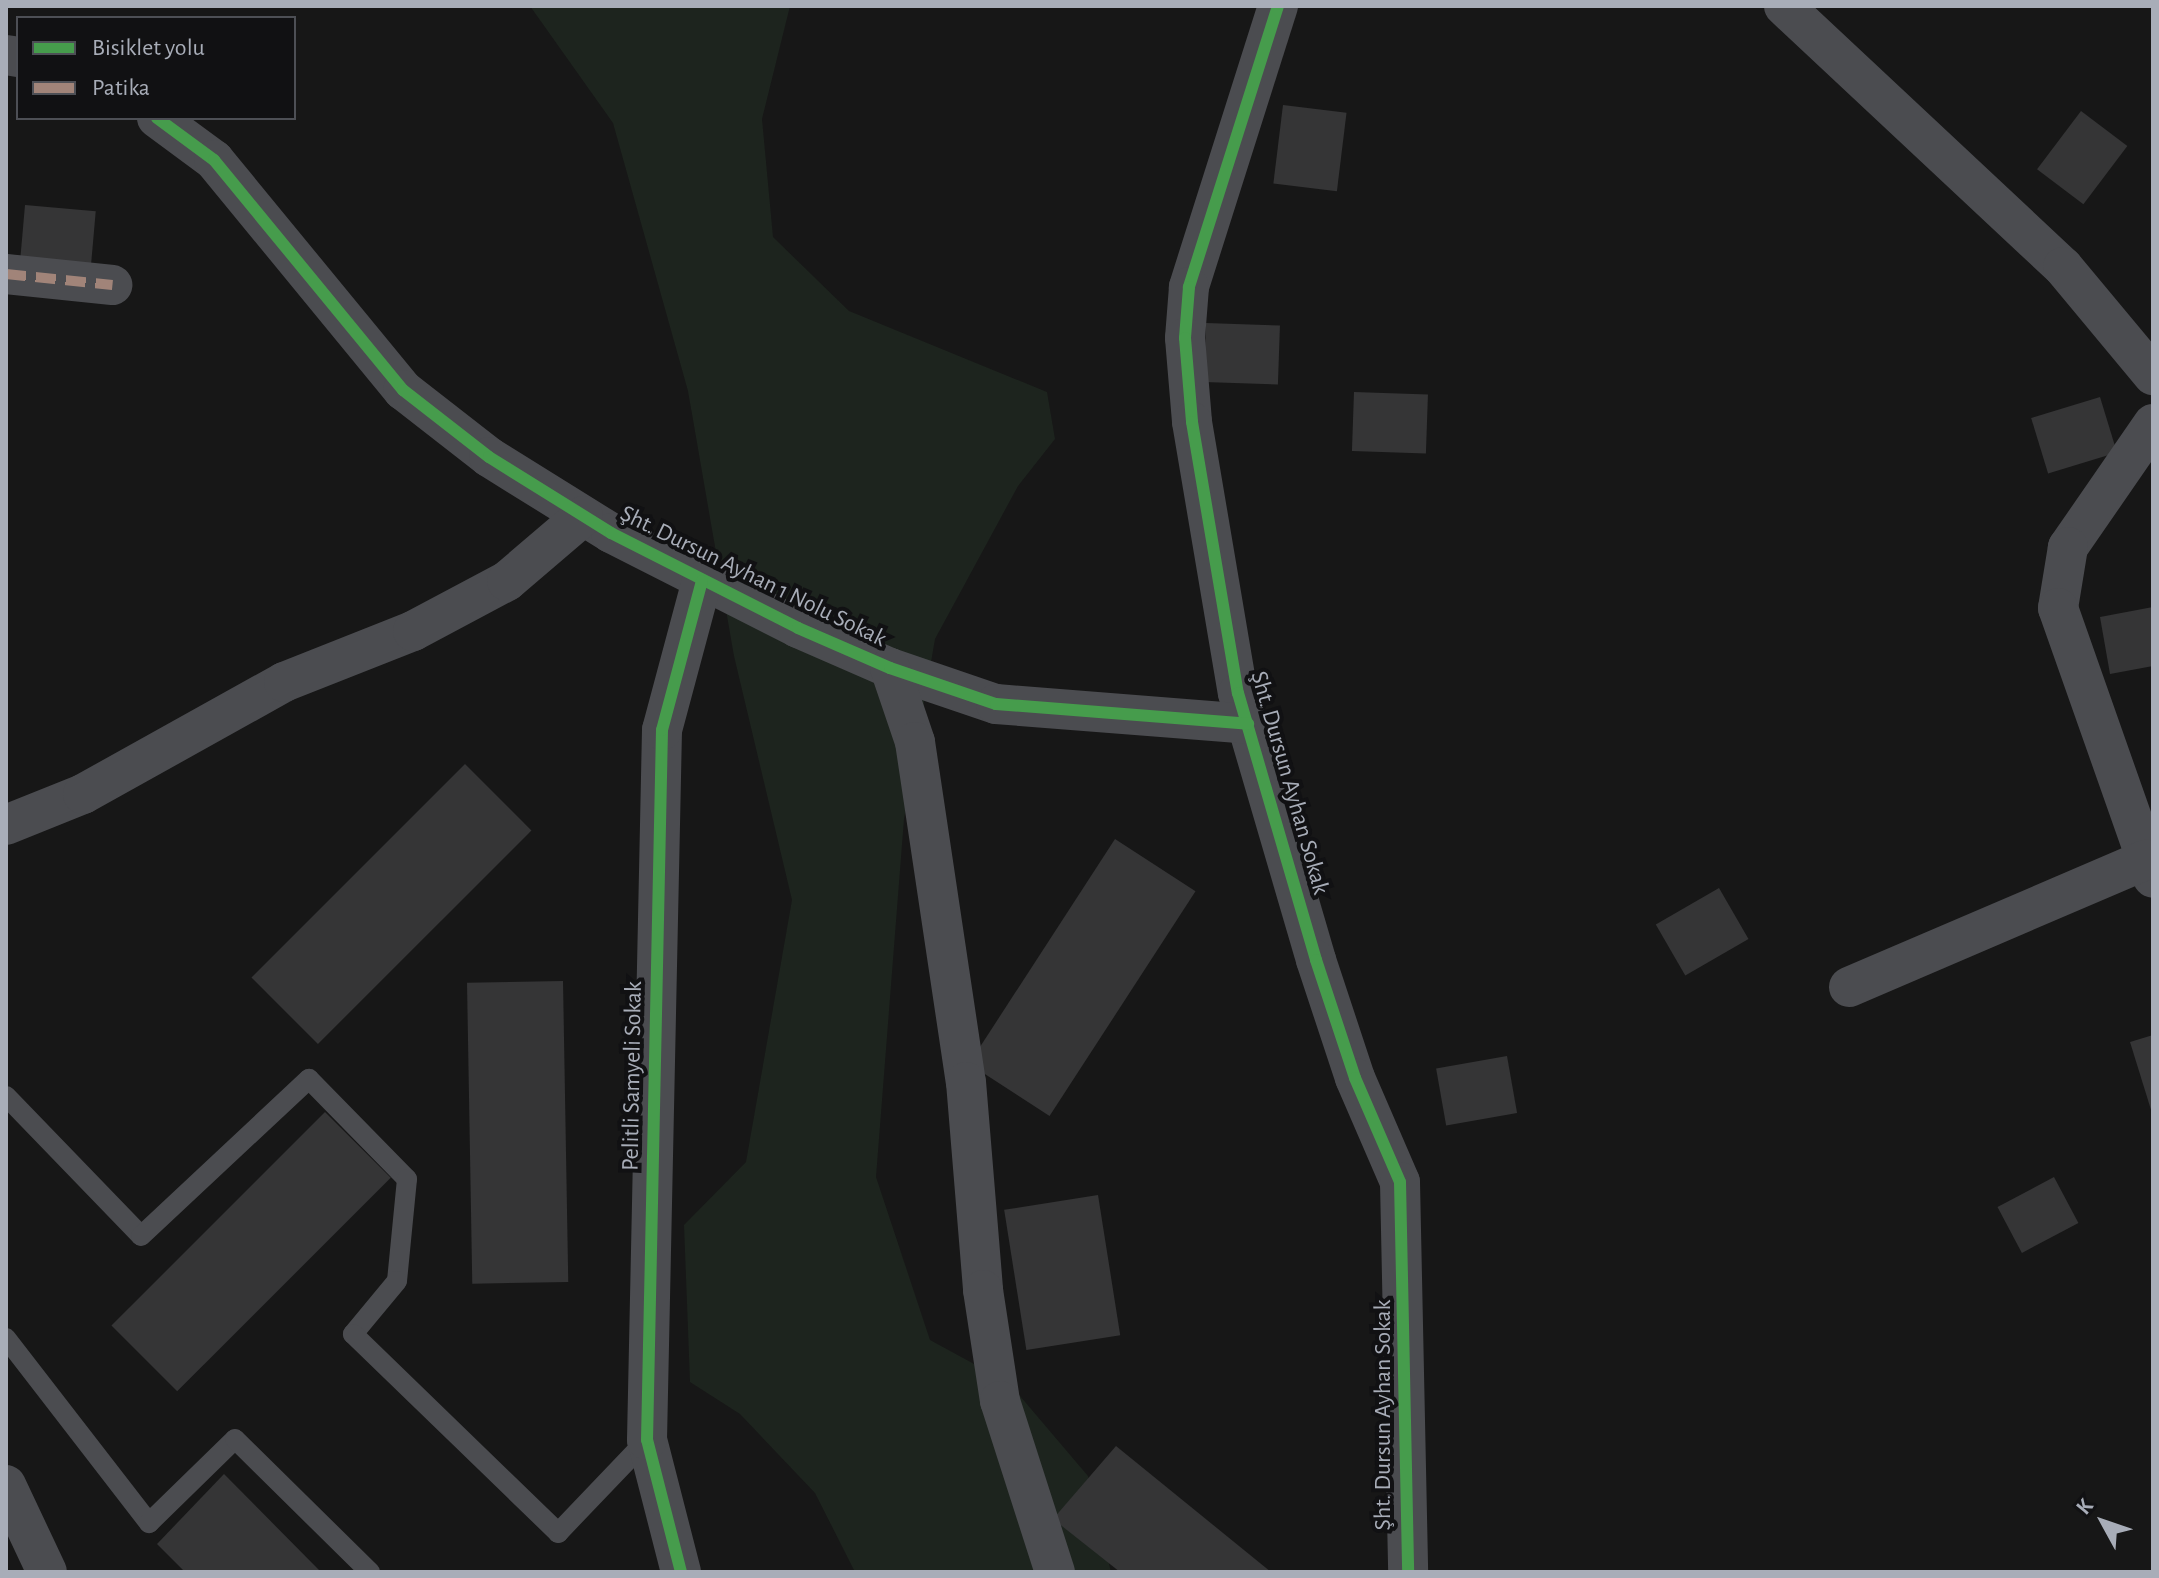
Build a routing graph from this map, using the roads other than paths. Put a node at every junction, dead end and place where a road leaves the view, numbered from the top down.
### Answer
1 (1278, 6) edge
2 (1784, 6) edge
3 (160, 120) edge
4 (6, 274) edge
5 (112, 285) dead end
6 (2153, 375) edge
7 (2153, 424) edge
8 (583, 516) junction
9 (702, 581) junction
10 (890, 668) junction
11 (1248, 724) junction
12 (6, 825) edge
13 (2150, 869) edge
14 (1849, 987) dead end
15 (6, 1096) edge
16 (6, 1338) edge
17 (647, 1440) junction
18 (12, 1513) edge
19 (47, 1572) edge
20 (370, 1572) edge
21 (681, 1572) edge
22 (1055, 1572) edge
23 (1408, 1572) edge

1 - 11 street, Şht. Dursun Ayhan Sokak
2 - 6 street
3 - 8 street, Şht. Dursun Ayhan 1 Nolu Sokak
4 - 5 street
7 - 13 street
8 - 9 street, Şht. Dursun Ayhan 1 Nolu Sokak
8 - 12 street, Şht. Dursun Ayhan 1 Nolu Sokak
9 - 10 street, Şht. Dursun Ayhan 1 Nolu Sokak
9 - 17 street, Pelitli Samyeli Sokak
10 - 11 street, Şht. Dursun Ayhan 1 Nolu Sokak
10 - 22 street
11 - 23 street, Şht. Dursun Ayhan Sokak
13 - 14 street
15 - 17 lane
16 - 20 lane
17 - 21 street, Pelitli Samyeli Sokak
18 - 19 street

